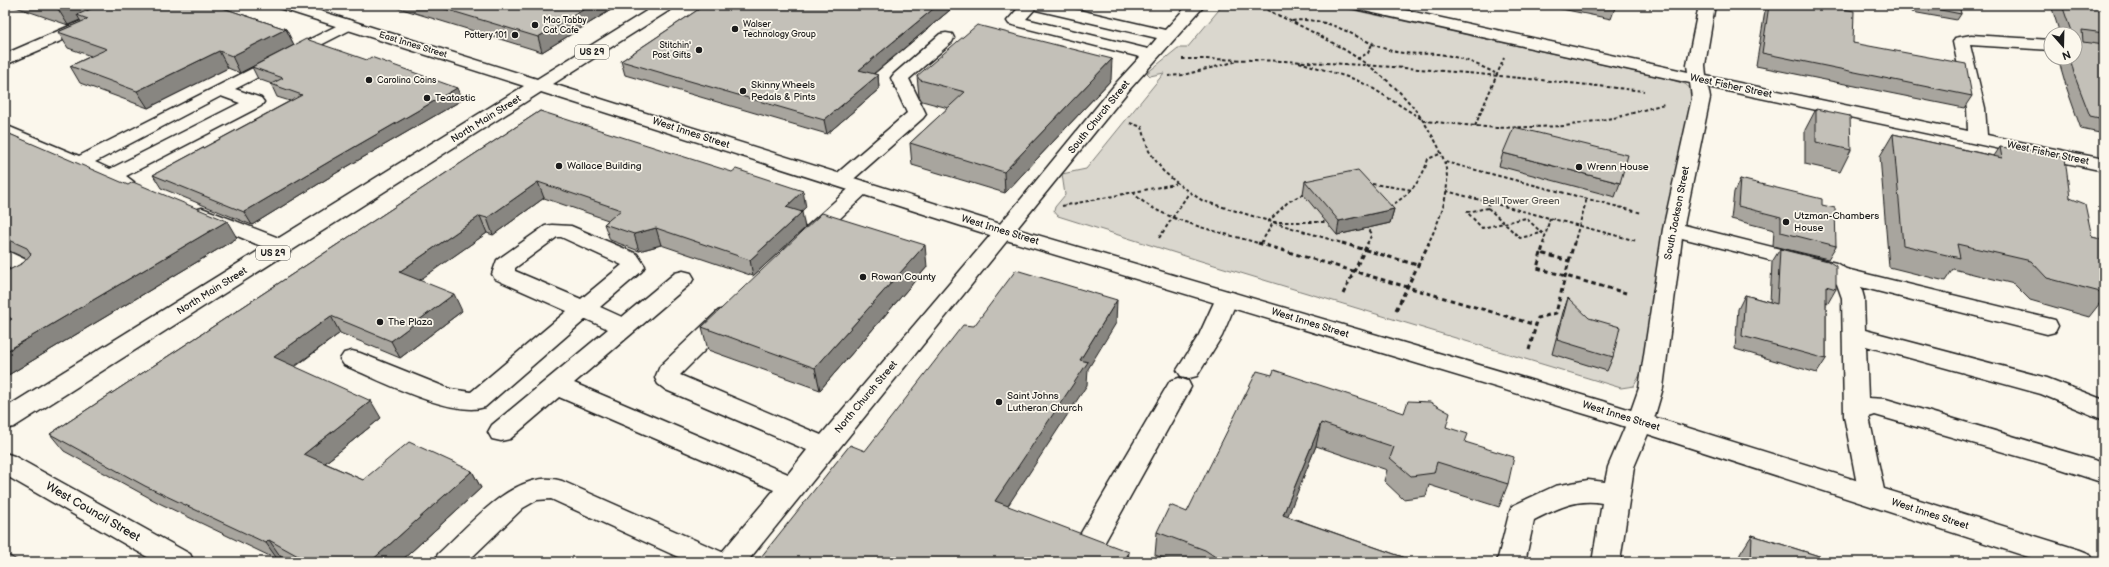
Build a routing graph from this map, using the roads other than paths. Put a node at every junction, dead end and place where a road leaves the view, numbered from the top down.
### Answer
1 (131, 5) edge
2 (285, 5) edge
3 (667, 5) edge
4 (1030, 5) edge
5 (1036, 5) edge
6 (1197, 5) edge
7 (1360, 5) edge
8 (1707, 5) edge
9 (348, 25) junction
10 (1169, 36) junction
11 (946, 38) dead end
12 (2043, 44) edge
13 (1152, 55) junction
14 (5, 60) edge
15 (1697, 79) junction
16 (540, 85) junction
17 (220, 90) junction
18 (5, 131) edge
19 (1978, 139) junction
20 (79, 163) junction
21 (2104, 165) edge
22 (111, 176) junction
23 (841, 180) junction
24 (862, 187) junction
25 (144, 191) edge
26 (186, 208) edge
27 (1672, 229) junction
28 (1003, 232) junction
29 (282, 247) junction
30 (796, 248) edge
31 (5, 257) edge
32 (1839, 274) junction
33 (683, 278) dead end
34 (5, 286) edge
35 (1226, 298) junction
36 (740, 302) edge
37 (583, 309) junction
38 (2046, 326) dead end
39 (625, 327) junction
40 (1854, 335) junction
41 (352, 359) dead end
42 (556, 385) junction
43 (2104, 411) edge
44 (1856, 416) junction
45 (5, 420) edge
46 (1640, 422) junction
47 (501, 432) dead end
48 (825, 447) junction
49 (5, 463) edge
50 (2104, 473) edge
51 (792, 487) junction
52 (1617, 495) junction
53 (1872, 496) junction
54 (1091, 541) edge
55 (180, 562) edge
56 (448, 562) edge
57 (716, 562) edge
58 (730, 562) edge
59 (1511, 562) edge
60 (1606, 562) edge
61 (2080, 562) edge

1 - 14 street
2 - 9 street, East Innes Street
3 - 16 street, US 29
4 - 13 street
5 - 10 street
6 - 10 street, South Church Street
7 - 15 street, West Fisher Street
8 - 15 street, South Jackson Street
9 - 16 street, East Innes Street
9 - 17 street
10 - 13 street, South Church Street
11 - 23 street
12 - 19 street
13 - 28 street, South Church Street
15 - 19 street, West Fisher Street
15 - 27 street, South Jackson Street
16 - 23 street, West Innes Street
16 - 29 street, North Main Street / US 29
17 - 20 street
17 - 22 street
18 - 20 street
19 - 21 street, West Fisher Street
20 - 22 street
22 - 25 street
23 - 24 street, West Innes Street
24 - 28 street, West Innes Street
24 - 30 street
26 - 29 street
27 - 32 street
27 - 46 street, South Jackson Street
28 - 35 street, West Innes Street
28 - 48 street, North Church Street
29 - 45 street, North Main Street / US 29
31 - 34 street
32 - 38 street
32 - 40 street
33 - 39 street
35 - 46 street, West Innes Street
35 - 54 street
36 - 48 street
37 - 37 street
37 - 39 street
37 - 41 street
39 - 42 street
40 - 43 street
40 - 44 street
42 - 47 street
42 - 51 street
44 - 50 street
44 - 53 street
46 - 52 street, South Jackson Street
46 - 53 street, West Innes Street
48 - 51 street, North Church Street
49 - 55 street, West Council Street
51 - 58 street, North Church Street
52 - 59 street
52 - 60 street, South Jackson Street
53 - 61 street, West Innes Street
56 - 57 street

